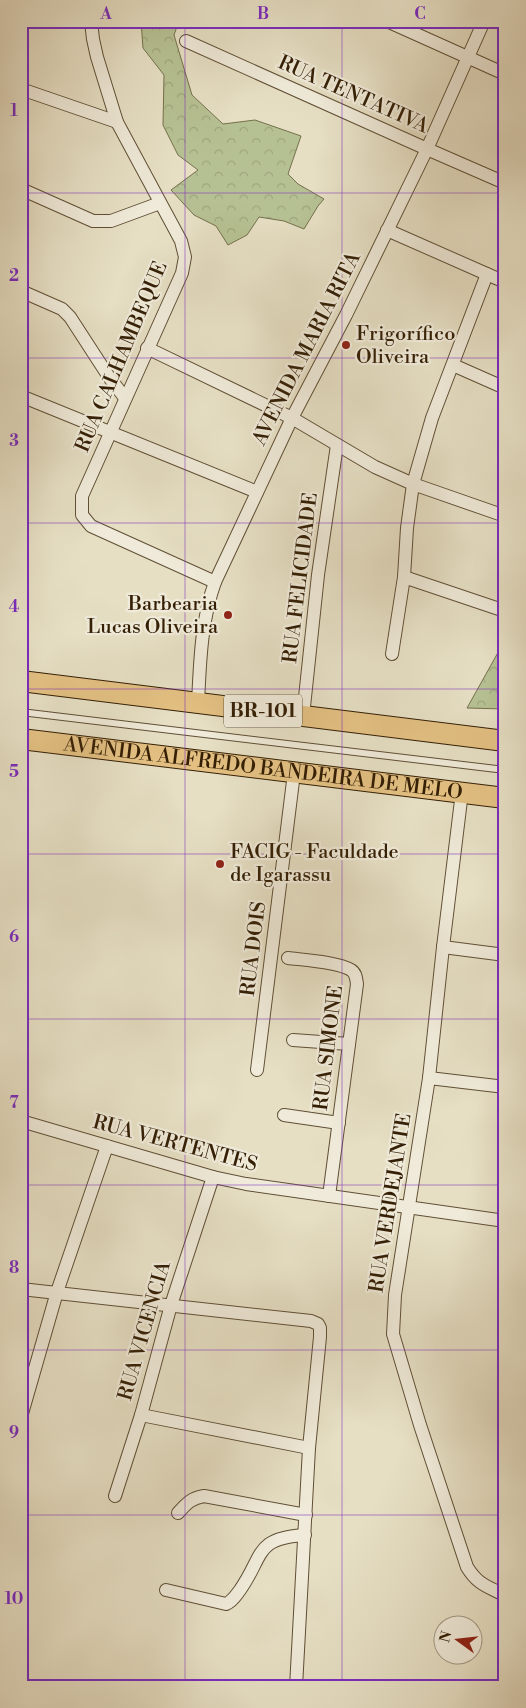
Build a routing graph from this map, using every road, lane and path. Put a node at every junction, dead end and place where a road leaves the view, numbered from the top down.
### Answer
1 (91, 21) edge
2 (387, 21) edge
3 (484, 21) edge
4 (186, 40) dead end
5 (469, 57) junction
6 (505, 74) edge
7 (21, 89) edge
8 (117, 122) junction
9 (426, 149) junction
10 (505, 183) edge
11 (21, 189) edge
12 (160, 203) junction
13 (387, 230) junction
14 (487, 274) junction
15 (505, 282) edge
16 (21, 292) edge
17 (147, 348) junction
18 (453, 365) junction
19 (505, 388) edge
20 (21, 396) edge
21 (125, 398) junction
22 (292, 418) junction
23 (111, 433) junction
24 (337, 446) junction
25 (413, 484) junction
26 (257, 492) junction
27 (505, 516) edge
28 (404, 577) junction
29 (215, 582) junction
30 (505, 611) edge
31 (392, 654) dead end
32 (21, 681) edge
33 (198, 703) junction
34 (21, 712) edge
35 (303, 716) junction
36 (21, 739) edge
37 (505, 741) edge
38 (505, 770) edge
39 (294, 773) junction
40 (462, 792) junction
41 (505, 798) edge
42 (443, 947) junction
43 (505, 955) edge
44 (288, 958) dead end
45 (293, 1040) dead end
46 (349, 1044) junction
47 (258, 1070) dead end
48 (429, 1078) junction
49 (505, 1087) edge
50 (284, 1115) dead end
51 (21, 1120) edge
52 (339, 1123) junction
53 (107, 1146) junction
54 (212, 1177) junction
55 (329, 1196) junction
56 (410, 1208) junction
57 (505, 1221) edge
58 (21, 1289) edge
59 (57, 1292) junction
60 (171, 1305) junction
61 (141, 1415) junction
62 (21, 1417) edge
63 (309, 1448) junction
64 (115, 1496) dead end
65 (178, 1512) dead end
66 (306, 1515) junction
67 (305, 1535) junction
68 (166, 1590) dead end
69 (500, 1592) dead end
70 (296, 1687) edge

1 - 8 street, RUA CALHAMBEQUE
2 - 5 street
3 - 5 street, AVENIDA MARIA RITA
4 - 9 street, RUA TENTATIVA
5 - 6 street
5 - 9 street, AVENIDA MARIA RITA
7 - 8 street
8 - 12 street, RUA CALHAMBEQUE
9 - 10 street, RUA TENTATIVA
9 - 13 street, AVENIDA MARIA RITA
11 - 12 street
12 - 17 street, RUA CALHAMBEQUE
13 - 14 street
13 - 22 street, AVENIDA MARIA RITA
14 - 15 street
14 - 18 street
16 - 21 street
17 - 21 street, RUA CALHAMBEQUE
17 - 22 street
18 - 19 street
18 - 25 street
20 - 23 street
21 - 23 street, RUA CALHAMBEQUE
22 - 24 street
22 - 26 street, AVENIDA MARIA RITA
23 - 26 street
23 - 29 street, RUA CALHAMBEQUE
24 - 25 street
24 - 35 street, RUA FELICIDADE
25 - 27 street
25 - 28 street
26 - 29 street, AVENIDA MARIA RITA
28 - 30 street
28 - 31 street
29 - 33 street, AVENIDA MARIA RITA
32 - 33 highway, BR-101
33 - 35 highway, BR-101
34 - 38 lane
35 - 37 highway, BR-101
36 - 39 highway, AVENIDA ALFREDO BANDEIRA DE MELO
39 - 40 highway, AVENIDA ALFREDO BANDEIRA DE MELO
39 - 47 street, RUA DOIS
40 - 41 highway, AVENIDA ALFREDO BANDEIRA DE MELO
40 - 42 street, RUA VERDEJANTE
42 - 43 street
42 - 48 street, RUA VERDEJANTE
44 - 46 street, RUA SIMONE
45 - 46 street
46 - 52 street, RUA SIMONE
48 - 49 street
48 - 56 street, RUA VERDEJANTE
50 - 52 street
51 - 53 street, RUA VERTENTES
52 - 55 street, RUA SIMONE
53 - 54 street, RUA VERTENTES
53 - 59 street
54 - 55 street, RUA VERTENTES
54 - 60 street, RUA VICENCIA
55 - 56 street, RUA VERTENTES
56 - 57 street, RUA VERTENTES
56 - 69 street, RUA VERDEJANTE
58 - 59 street
59 - 60 street
59 - 62 street
60 - 61 street, RUA VICENCIA
60 - 63 street
61 - 63 street
61 - 64 street, RUA VICENCIA
63 - 66 street
65 - 66 street
66 - 67 street
67 - 68 street
67 - 70 street

